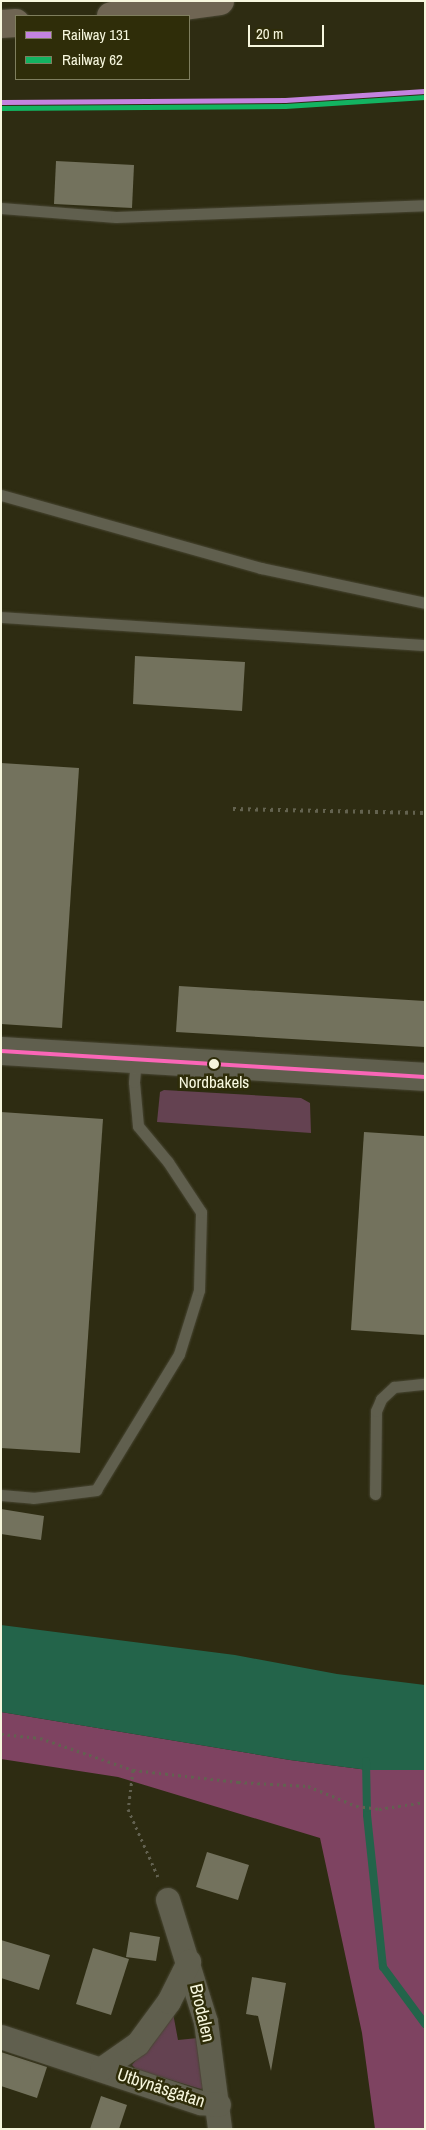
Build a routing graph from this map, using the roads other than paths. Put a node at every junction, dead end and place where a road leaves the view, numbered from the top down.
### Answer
1 (220, 1) edge
2 (118, 15) edge
3 (15, 23) edge
4 (1, 24) edge
5 (425, 205) edge
6 (1, 208) edge
7 (1, 494) edge
8 (425, 603) edge
9 (1, 617) edge
10 (425, 645) edge
11 (1, 1051) edge
12 (136, 1061) junction
13 (425, 1077) edge
14 (425, 1384) edge
15 (374, 1494) dead end
16 (1, 1496) edge
17 (168, 1900) road end
18 (189, 1962) junction
19 (1, 2037) edge
20 (102, 2069) junction
21 (219, 2105) junction
22 (220, 2129) edge

1 - 2 highway
3 - 4 highway
5 - 6 lane
7 - 8 lane
9 - 10 lane
11 - 12 street
12 - 13 street
12 - 16 lane
14 - 15 lane
17 - 18 street, Brodalen
18 - 20 street, Utbynäsgatan
18 - 21 street, Brodalen
19 - 20 street, Utbynäsgatan
20 - 21 street, Utbynäsgatan
21 - 22 street, Brodalen

